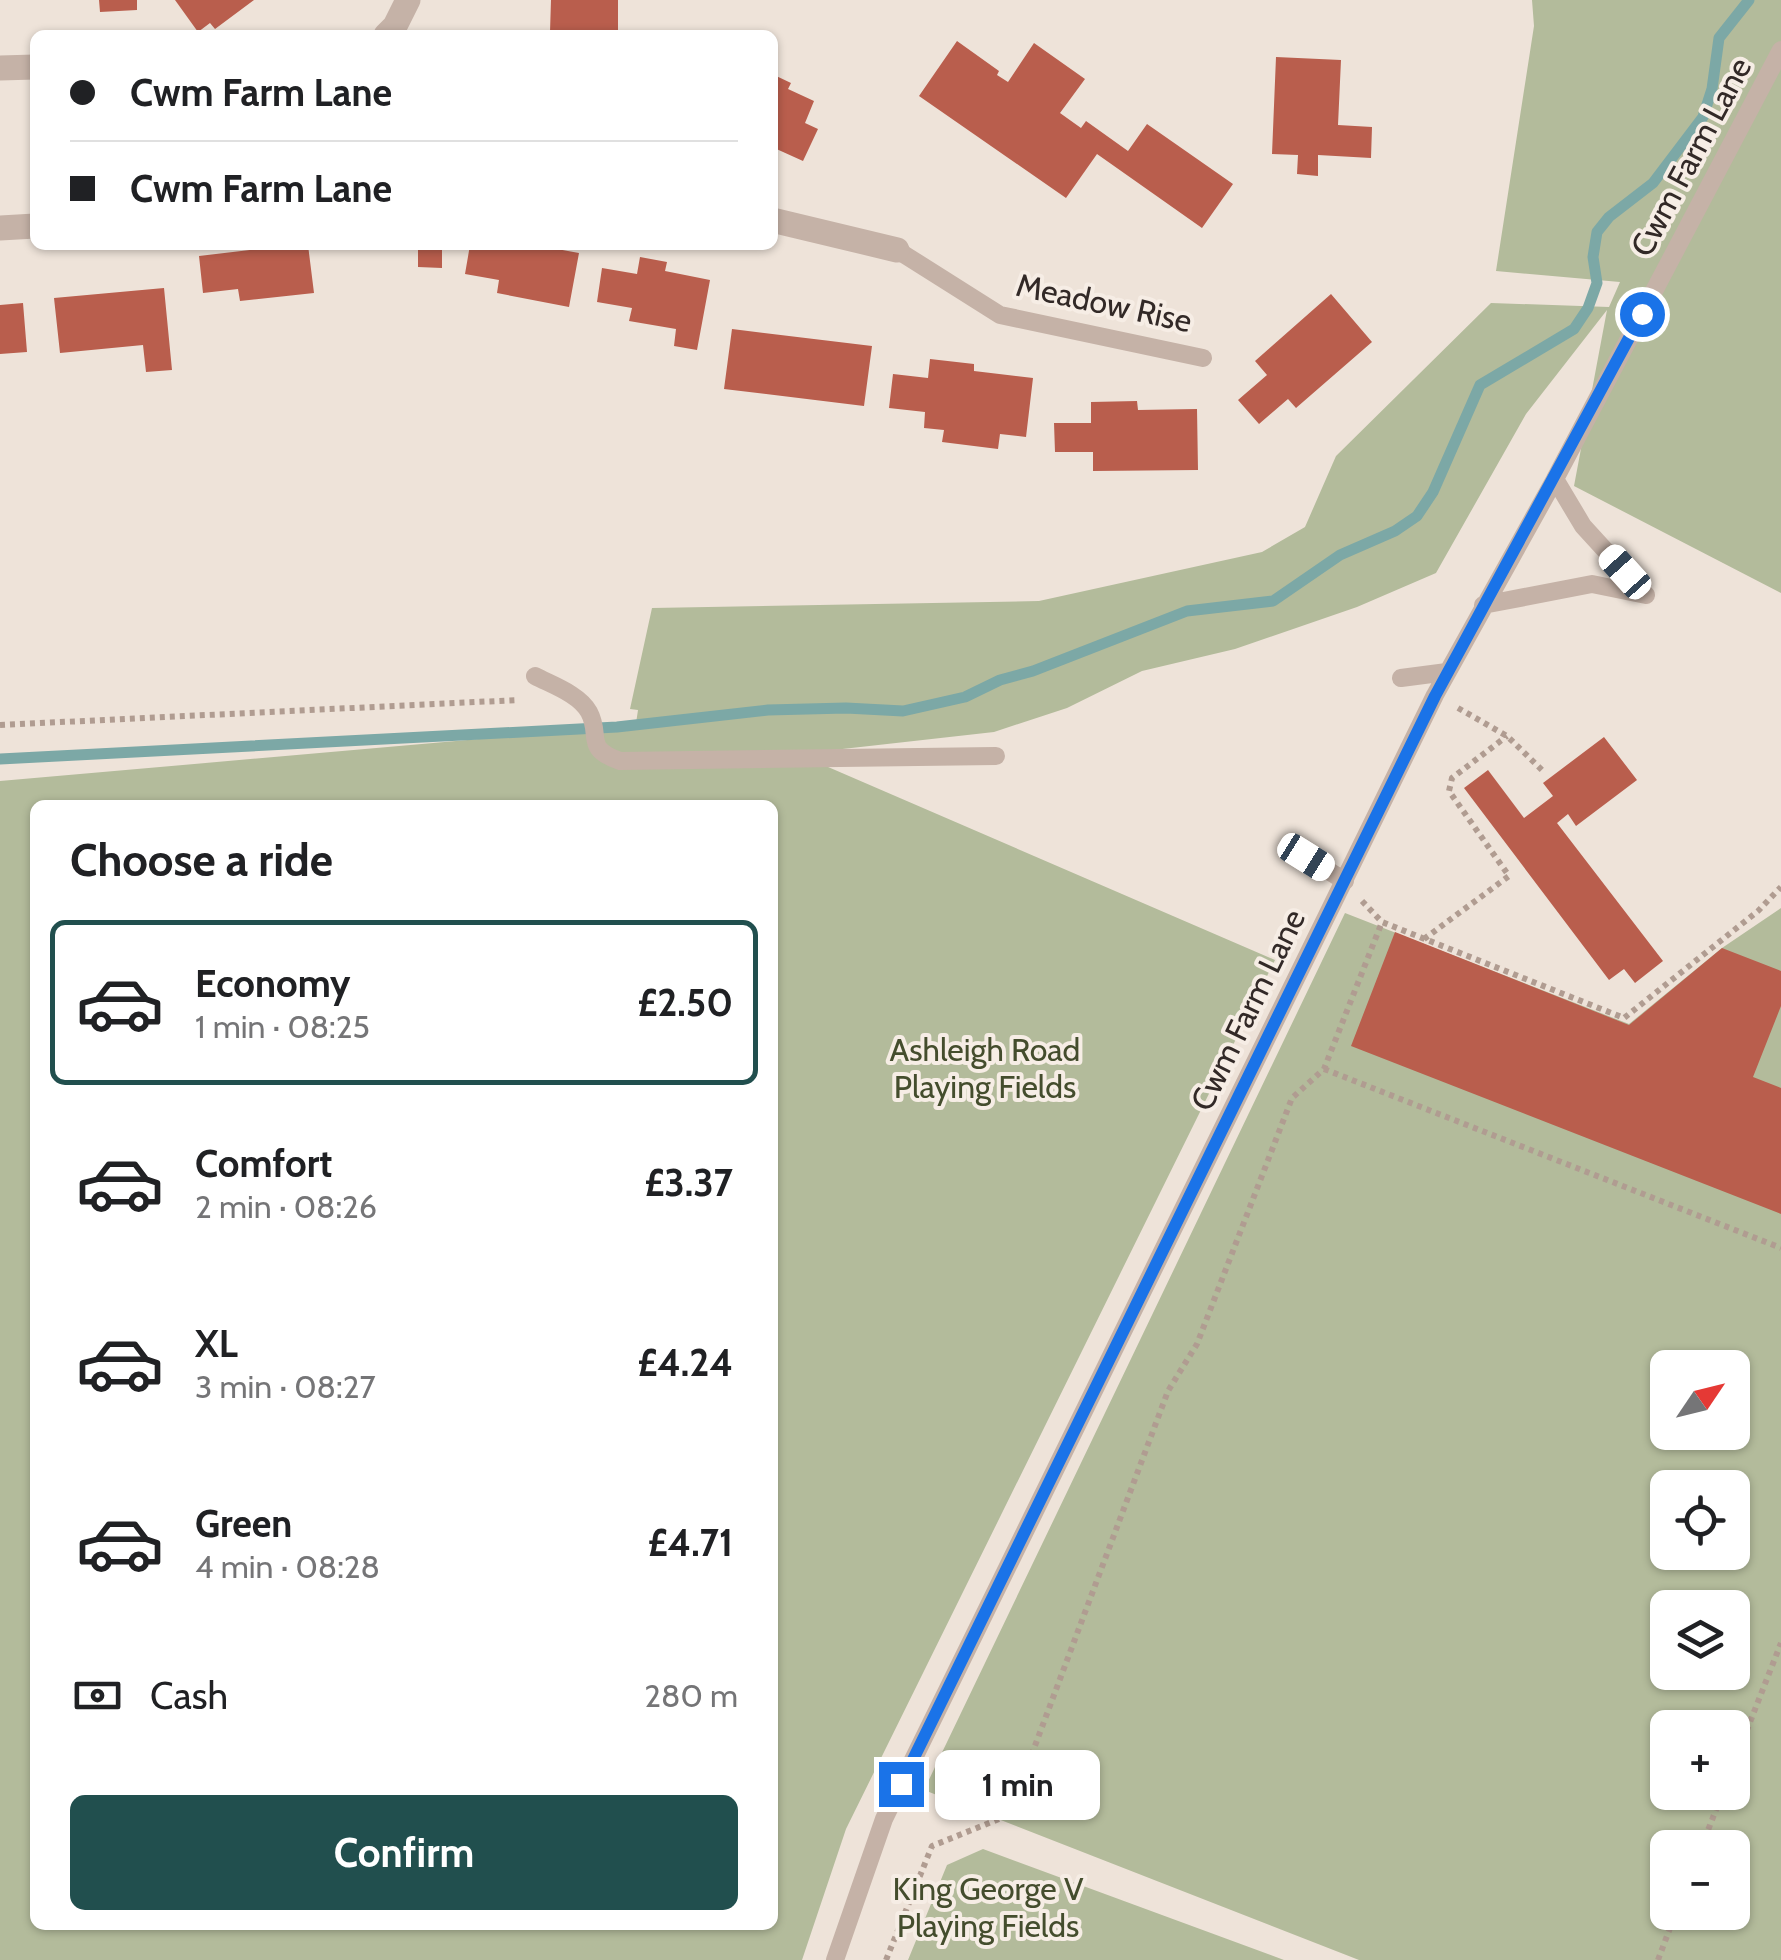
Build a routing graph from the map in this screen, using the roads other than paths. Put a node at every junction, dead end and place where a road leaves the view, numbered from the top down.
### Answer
1 (408, 0) edge
2 (397, 30) edge
3 (1781, 50) edge
4 (30, 67) edge
5 (0, 68) edge
6 (778, 221) edge
7 (30, 226) edge
8 (0, 228) edge
9 (897, 250) joint
10 (1203, 358) dead end
11 (1555, 479) junction
12 (1483, 605) junction
13 (1447, 672) junction
14 (535, 676) dead end
15 (1401, 678) dead end
16 (996, 756) dead end
17 (1306, 857) dead end
18 (1345, 881) junction
19 (835, 1960) edge

1 - 2 street
3 - 11 lane, Cwm Farm Lane
4 - 5 street
6 - 9 street, Meadow Rise
7 - 8 street
9 - 10 lane, Meadow Rise
11 - 12 lane, Cwm Farm Lane
11 - 12 lane
12 - 13 lane, Cwm Farm Lane
13 - 15 lane
13 - 18 lane, Cwm Farm Lane
14 - 16 lane
17 - 18 lane
18 - 19 lane, Cwm Farm Lane

